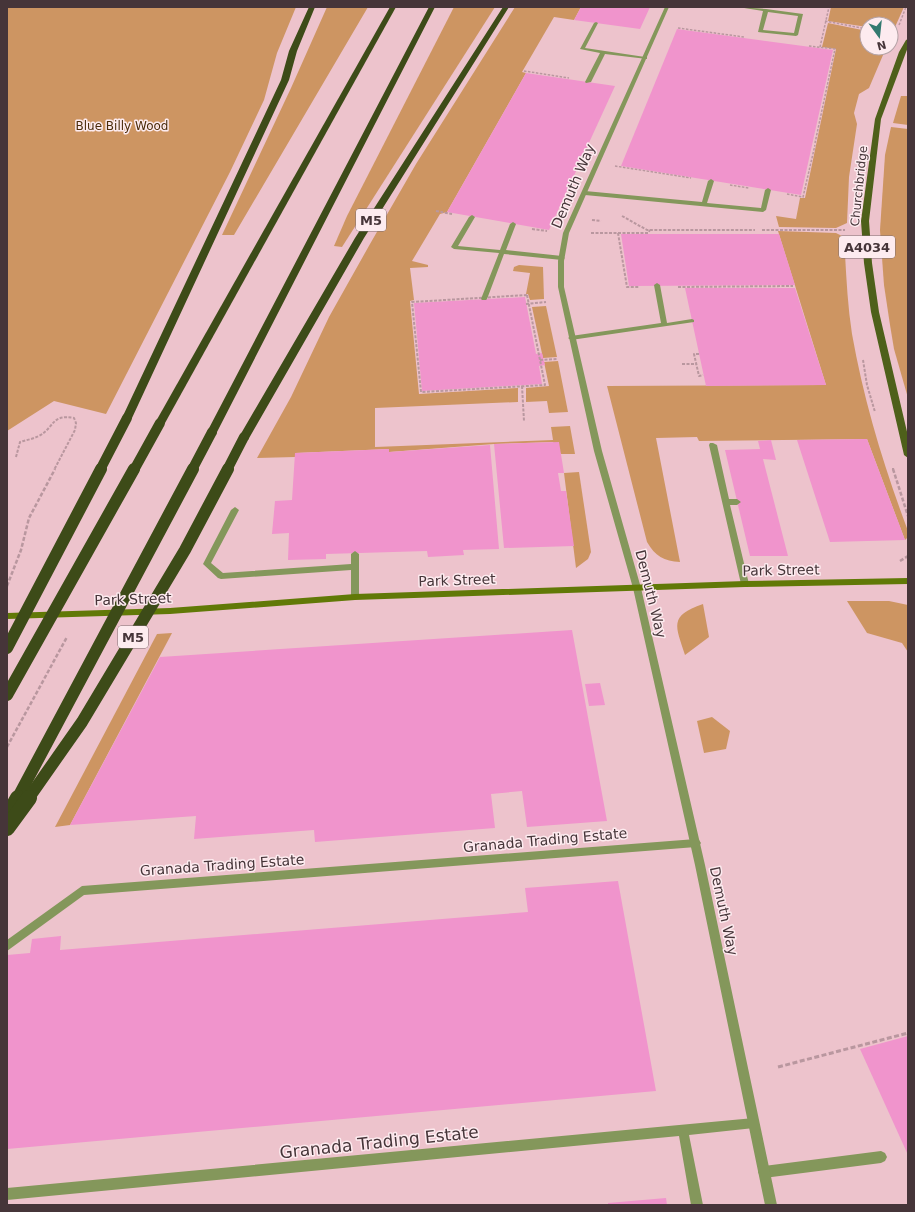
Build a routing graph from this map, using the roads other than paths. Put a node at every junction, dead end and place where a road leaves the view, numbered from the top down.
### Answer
1 (312, 7) edge
2 (393, 7) edge
3 (432, 7) edge
4 (506, 7) edge
5 (667, 7) edge
6 (740, 7) edge
7 (766, 10) junction
8 (596, 23) dead end
9 (908, 41) edge
10 (603, 52) junction
11 (645, 58) junction
12 (588, 82) dead end
13 (711, 180) dead end
14 (768, 190) dead end
15 (584, 193) junction
16 (704, 205) junction
17 (472, 217) dead end
18 (513, 224) dead end
19 (502, 252) junction
20 (562, 258) junction
21 (657, 286) road end
22 (484, 298) road end
23 (692, 321) dead end
24 (664, 325) junction
25 (571, 338) junction
26 (713, 445) dead end
27 (908, 455) edge
28 (726, 502) junction
29 (737, 502) dead end
30 (235, 510) dead end
31 (356, 554) dead end
32 (356, 567) junction
33 (908, 581) edge
34 (745, 584) junction
35 (637, 588) junction
36 (355, 597) junction
37 (7, 616) edge
38 (7, 648) edge
39 (7, 695) edge
40 (7, 818) edge
41 (7, 828) edge
42 (696, 843) junction
43 (7, 946) edge
44 (754, 1123) junction
45 (683, 1130) junction
46 (881, 1157) dead end
47 (764, 1172) junction
48 (7, 1194) edge
49 (697, 1205) edge
50 (771, 1205) edge

1 - 38 highway, bridge
2 - 39 highway, bridge
3 - 40 highway, M5, bridge
4 - 41 highway, M5, bridge
5 - 11 street, Demuth Way
6 - 7 street
7 - 7 street
8 - 10 street
9 - 27 main road, Churchbridge / A4034
10 - 11 street
10 - 12 street
11 - 15 street, Demuth Way
13 - 16 street
14 - 16 street
15 - 16 street
15 - 20 street, Demuth Way
17 - 19 street
18 - 19 street
19 - 20 street
19 - 22 street
20 - 25 street, Demuth Way
21 - 24 street
23 - 24 street
24 - 25 street
25 - 35 street, Demuth Way
26 - 28 street
28 - 29 street
28 - 34 street
30 - 32 street
31 - 32 street
32 - 36 street
33 - 34 main road, Park Street
34 - 35 main road, Park Street
35 - 36 main road, Park Street
35 - 42 street, Demuth Way
36 - 37 main road, Park Street
42 - 43 street, Granada Trading Estate
42 - 44 street, Demuth Way
44 - 45 street, Granada Trading Estate
44 - 47 street, Demuth Way
45 - 48 street, Granada Trading Estate
45 - 49 street
46 - 47 street
47 - 50 street, Demuth Way

